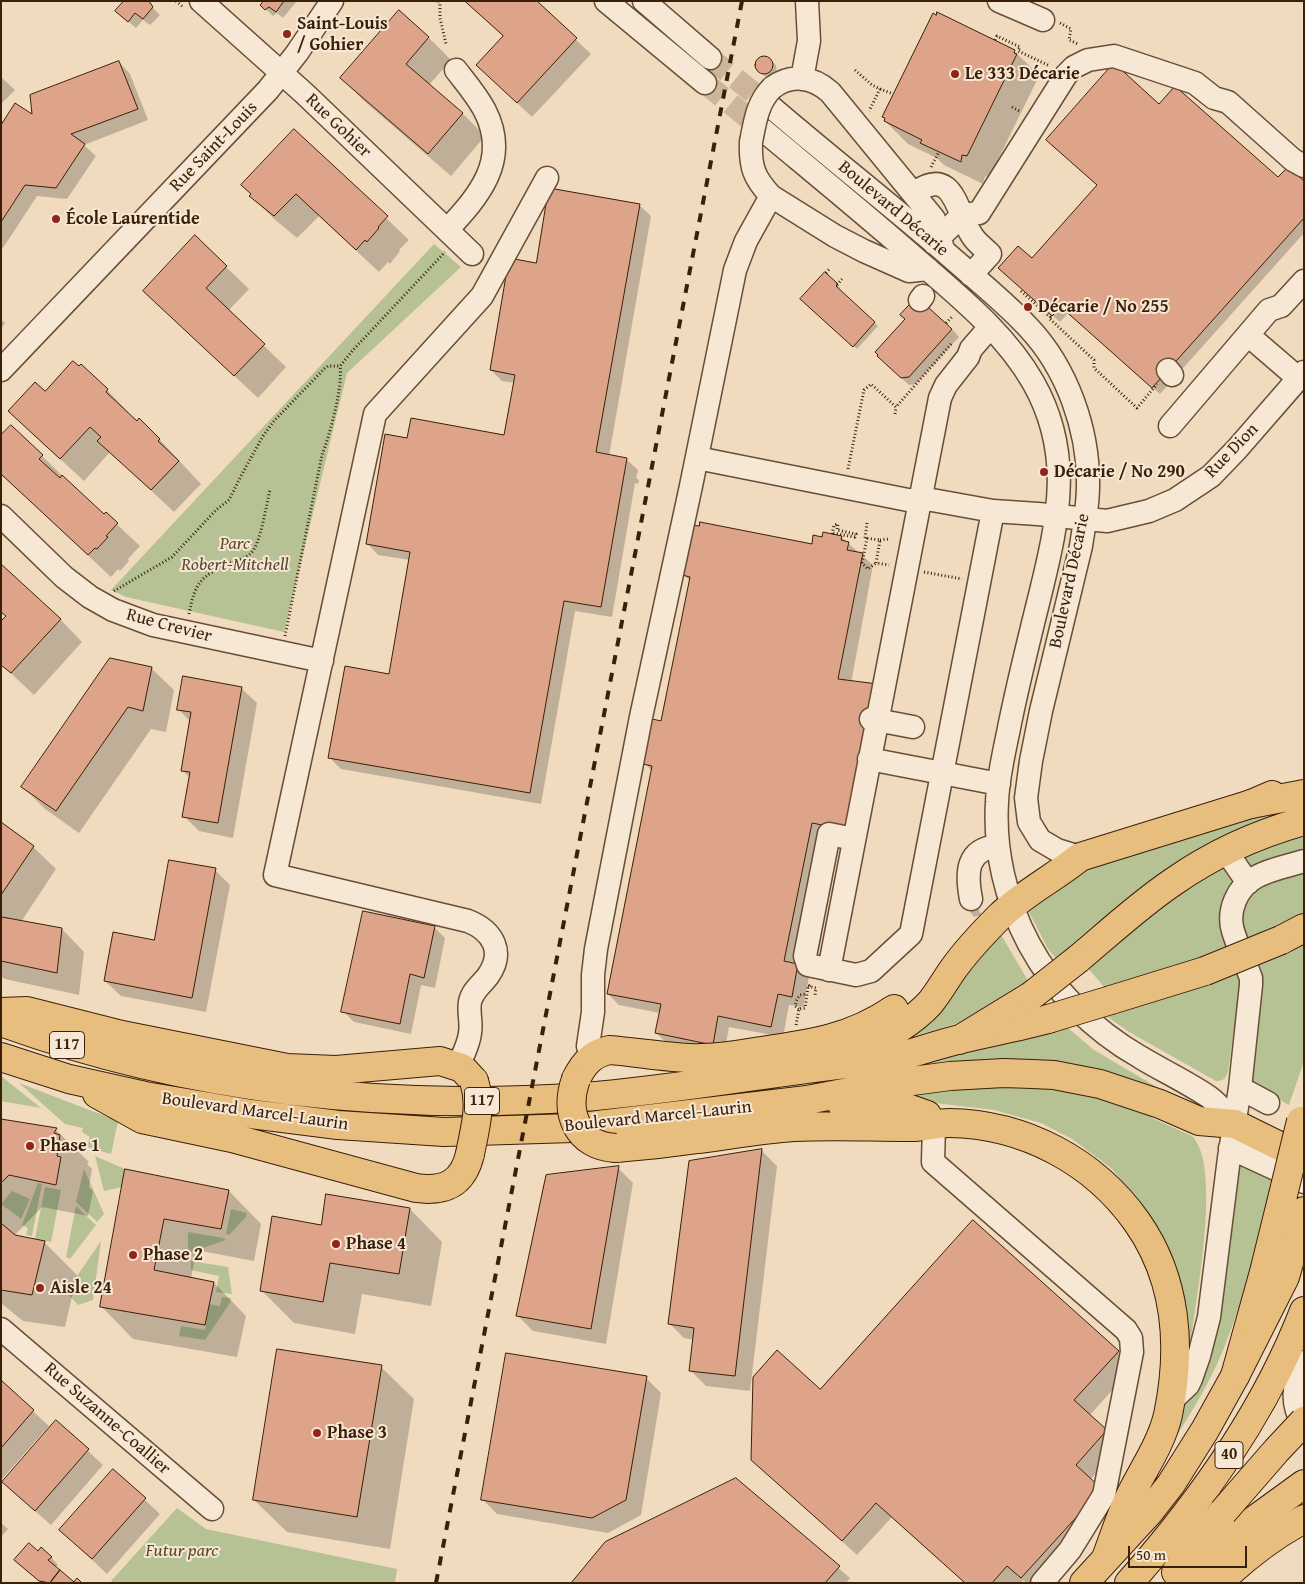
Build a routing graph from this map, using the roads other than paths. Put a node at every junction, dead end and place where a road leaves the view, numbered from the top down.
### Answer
1 (201, 1) edge
2 (332, 1) edge
3 (606, 1) edge
4 (644, 1) edge
5 (807, 1) edge
6 (999, 1) edge
7 (1042, 20) dead end
8 (710, 58) tunnel mouth
9 (456, 70) dead end
10 (282, 73) junction
11 (802, 79) junction
12 (705, 83) tunnel mouth
13 (771, 97) junction
14 (763, 130) tunnel mouth
15 (1304, 166) edge
16 (547, 178) dead end
17 (914, 193) junction
18 (771, 196) junction
19 (962, 215) junction
20 (446, 241) junction
21 (939, 244) junction
22 (472, 254) dead end
23 (928, 270) junction
24 (971, 275) junction
25 (1304, 281) edge
26 (990, 328) junction
27 (1248, 335) junction
28 (1, 370) edge
29 (1301, 375) edge
30 (1170, 426) dead end
31 (697, 458) junction
32 (920, 500) junction
33 (993, 512) junction
34 (1, 516) edge
35 (1057, 516) junction
36 (1085, 519) junction
37 (322, 661) junction
38 (874, 720) junction
39 (913, 727) dead end
40 (869, 759) junction
41 (942, 773) junction
42 (999, 784) junction
43 (1304, 784) edge
44 (1304, 794) edge
45 (1250, 804) junction
46 (1304, 821) edge
47 (998, 846) junction
48 (1226, 851) junction
49 (1080, 857) junction
50 (1304, 861) edge
51 (1248, 883) junction
52 (971, 899) dead end
53 (1012, 905) junction
54 (1292, 934) edge
55 (955, 966) junction
56 (2, 1022) edge
57 (959, 1040) junction
58 (1, 1057) edge
59 (834, 1065) junction
60 (584, 1068) junction
61 (466, 1073) junction
62 (69, 1079) junction
63 (1240, 1088) junction
64 (807, 1100) junction
65 (1268, 1103) dead end
66 (1302, 1115) edge
67 (941, 1124) junction
68 (1233, 1136) junction
69 (1304, 1158) edge
70 (1297, 1196) edge
71 (1304, 1311) edge
72 (1, 1329) edge
73 (1304, 1362) edge
74 (1170, 1402) junction
75 (1304, 1421) edge
76 (1304, 1425) edge
77 (1304, 1484) edge
78 (212, 1509) dead end
79 (1304, 1519) edge
80 (1106, 1558) junction
81 (1042, 1583) edge
82 (1084, 1583) edge
83 (1128, 1583) edge
84 (1167, 1583) edge
85 (1184, 1583) edge
86 (1218, 1583) edge

1 - 10 street, Rue Gohier
2 - 10 street, Rue Saint-Louis
3 - 12 street
4 - 8 street
5 - 11 street
6 - 7 street
9 - 20 street
10 - 20 street, Rue Gohier
10 - 28 street, Rue Saint-Louis
11 - 13 street
11 - 17 street
13 - 18 street, bridge
13 - 21 street, Boulevard Décarie
14 - 23 street, Boulevard Décarie
15 - 19 street
16 - 37 street
17 - 19 street
17 - 21 street
18 - 23 street
18 - 31 street
19 - 21 street
19 - 24 street
20 - 22 street, Rue Gohier
21 - 24 street, Boulevard Décarie
23 - 26 street, Boulevard Décarie
24 - 36 street, Boulevard Décarie
25 - 27 street
26 - 32 street
26 - 35 street, Boulevard Décarie
27 - 29 street
27 - 30 street
29 - 36 street, Rue Dion
31 - 32 street, Rue Dion
31 - 60 street
32 - 33 street, Rue Dion
32 - 38 street
33 - 35 street, Rue Dion
33 - 41 street
34 - 37 street, Rue Crevier
35 - 36 street, Rue Dion
35 - 42 street, Boulevard Décarie
36 - 49 street, Boulevard Décarie
37 - 61 street
38 - 39 street
38 - 40 street
40 - 41 street
40 - 41 street
41 - 42 street
42 - 47 street, Boulevard Décarie
43 - 45 main road
44 - 45 main road
45 - 49 main road
46 - 48 main road
47 - 52 street
47 - 53 street, Boulevard Décarie
48 - 51 street
48 - 57 main road, bridge
49 - 53 main road
50 - 51 street
51 - 63 street
53 - 55 main road
53 - 68 street, Boulevard Décarie
54 - 57 main road, bridge
55 - 59 main road
55 - 60 main road
56 - 59 main road, Boulevard Marcel-Laurin / 117
56 - 61 main road
57 - 59 main road, Boulevard Marcel-Laurin
58 - 62 main road, Boulevard Marcel-Laurin / 117
60 - 67 main road, bridge
61 - 62 main road, bridge
62 - 64 main road, Boulevard Marcel-Laurin / 117
63 - 65 street
63 - 68 street
64 - 67 main road
64 - 68 main road, Boulevard Marcel-Laurin
66 - 70 main road, bridge
67 - 74 main road
67 - 81 street
68 - 69 main road, Boulevard Marcel-Laurin
68 - 70 street
68 - 74 street
70 - 80 main road
71 - 83 main road, 40
72 - 78 street, Rue Suzanne-Coallier
73 - 76 street
74 - 80 main road
75 - 84 main road, bridge
77 - 85 main road
79 - 86 main road
80 - 82 main road

